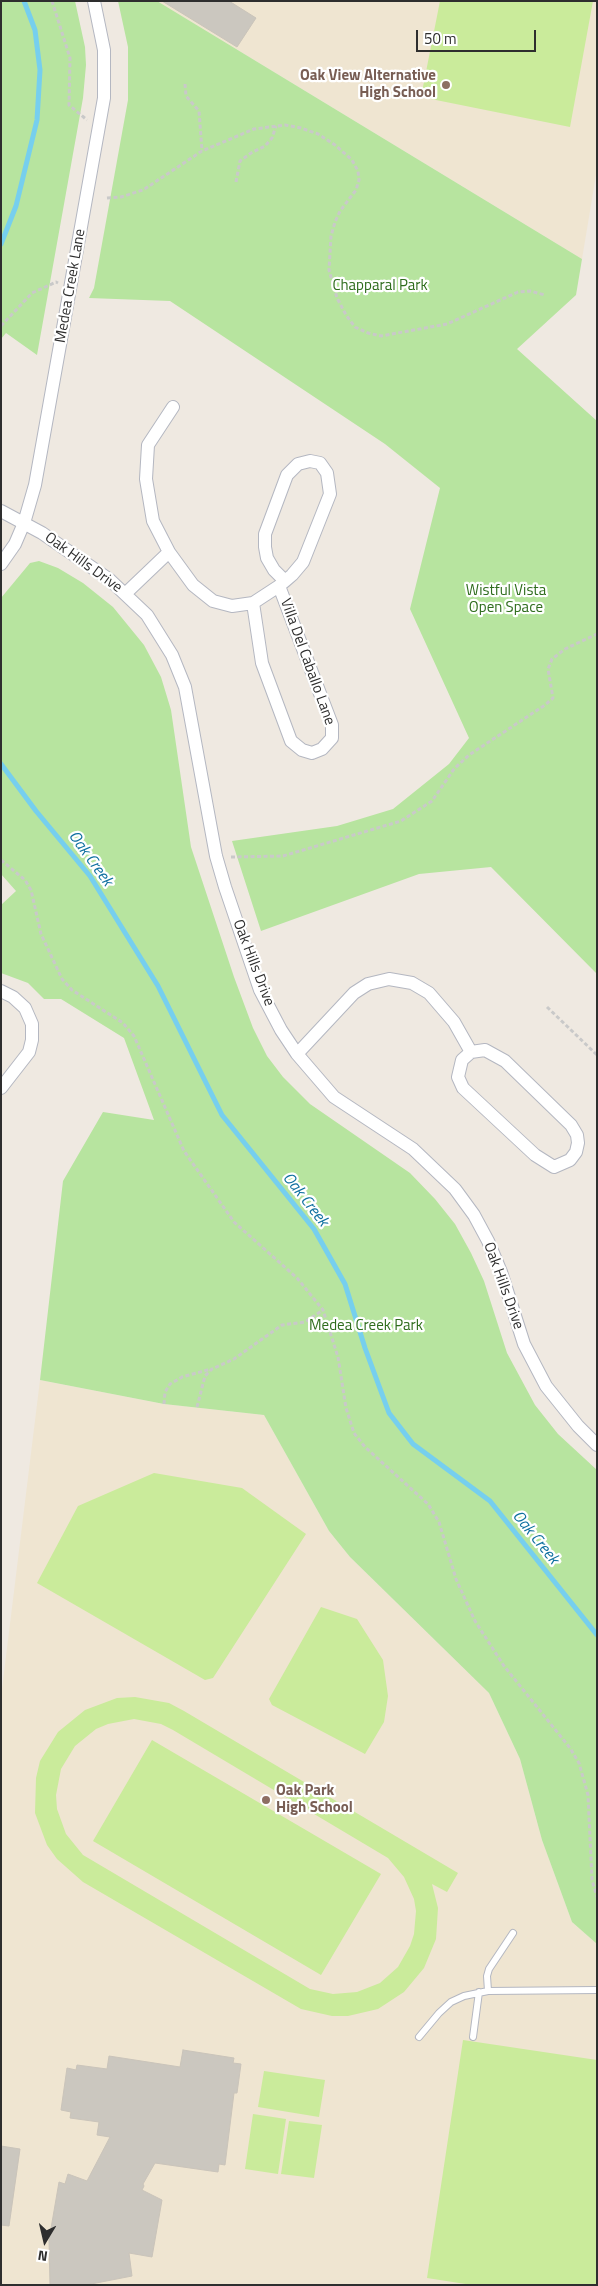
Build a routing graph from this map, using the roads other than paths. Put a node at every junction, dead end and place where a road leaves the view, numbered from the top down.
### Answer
1 (94, 1) edge
2 (173, 407) dead end
3 (1, 510) edge
4 (24, 523) junction
5 (169, 552) junction
6 (1, 564) edge
7 (282, 583) junction
8 (125, 594) junction
9 (253, 604) junction
10 (1, 991) edge
11 (471, 1052) junction
12 (297, 1054) junction
13 (1, 1088) edge
14 (597, 1445) edge
15 (513, 1933) dead end
16 (597, 1990) edge
17 (488, 1991) junction
18 (479, 1992) junction
19 (419, 2037) dead end
20 (472, 2037) dead end

1 - 4 street, Medea Creek Lane
2 - 5 street
3 - 4 street, Oak Hills Drive
4 - 6 street, Medea Creek Lane
4 - 8 street, Oak Hills Drive
5 - 8 street
5 - 9 street
7 - 7 street
7 - 9 street
7 - 9 street, Villa Del Caballo Lane
8 - 12 street, Oak Hills Drive
10 - 13 street
11 - 11 street
11 - 12 street
12 - 14 street, Oak Hills Drive
15 - 17 lane
16 - 17 lane
17 - 18 lane
18 - 19 lane
18 - 20 lane

